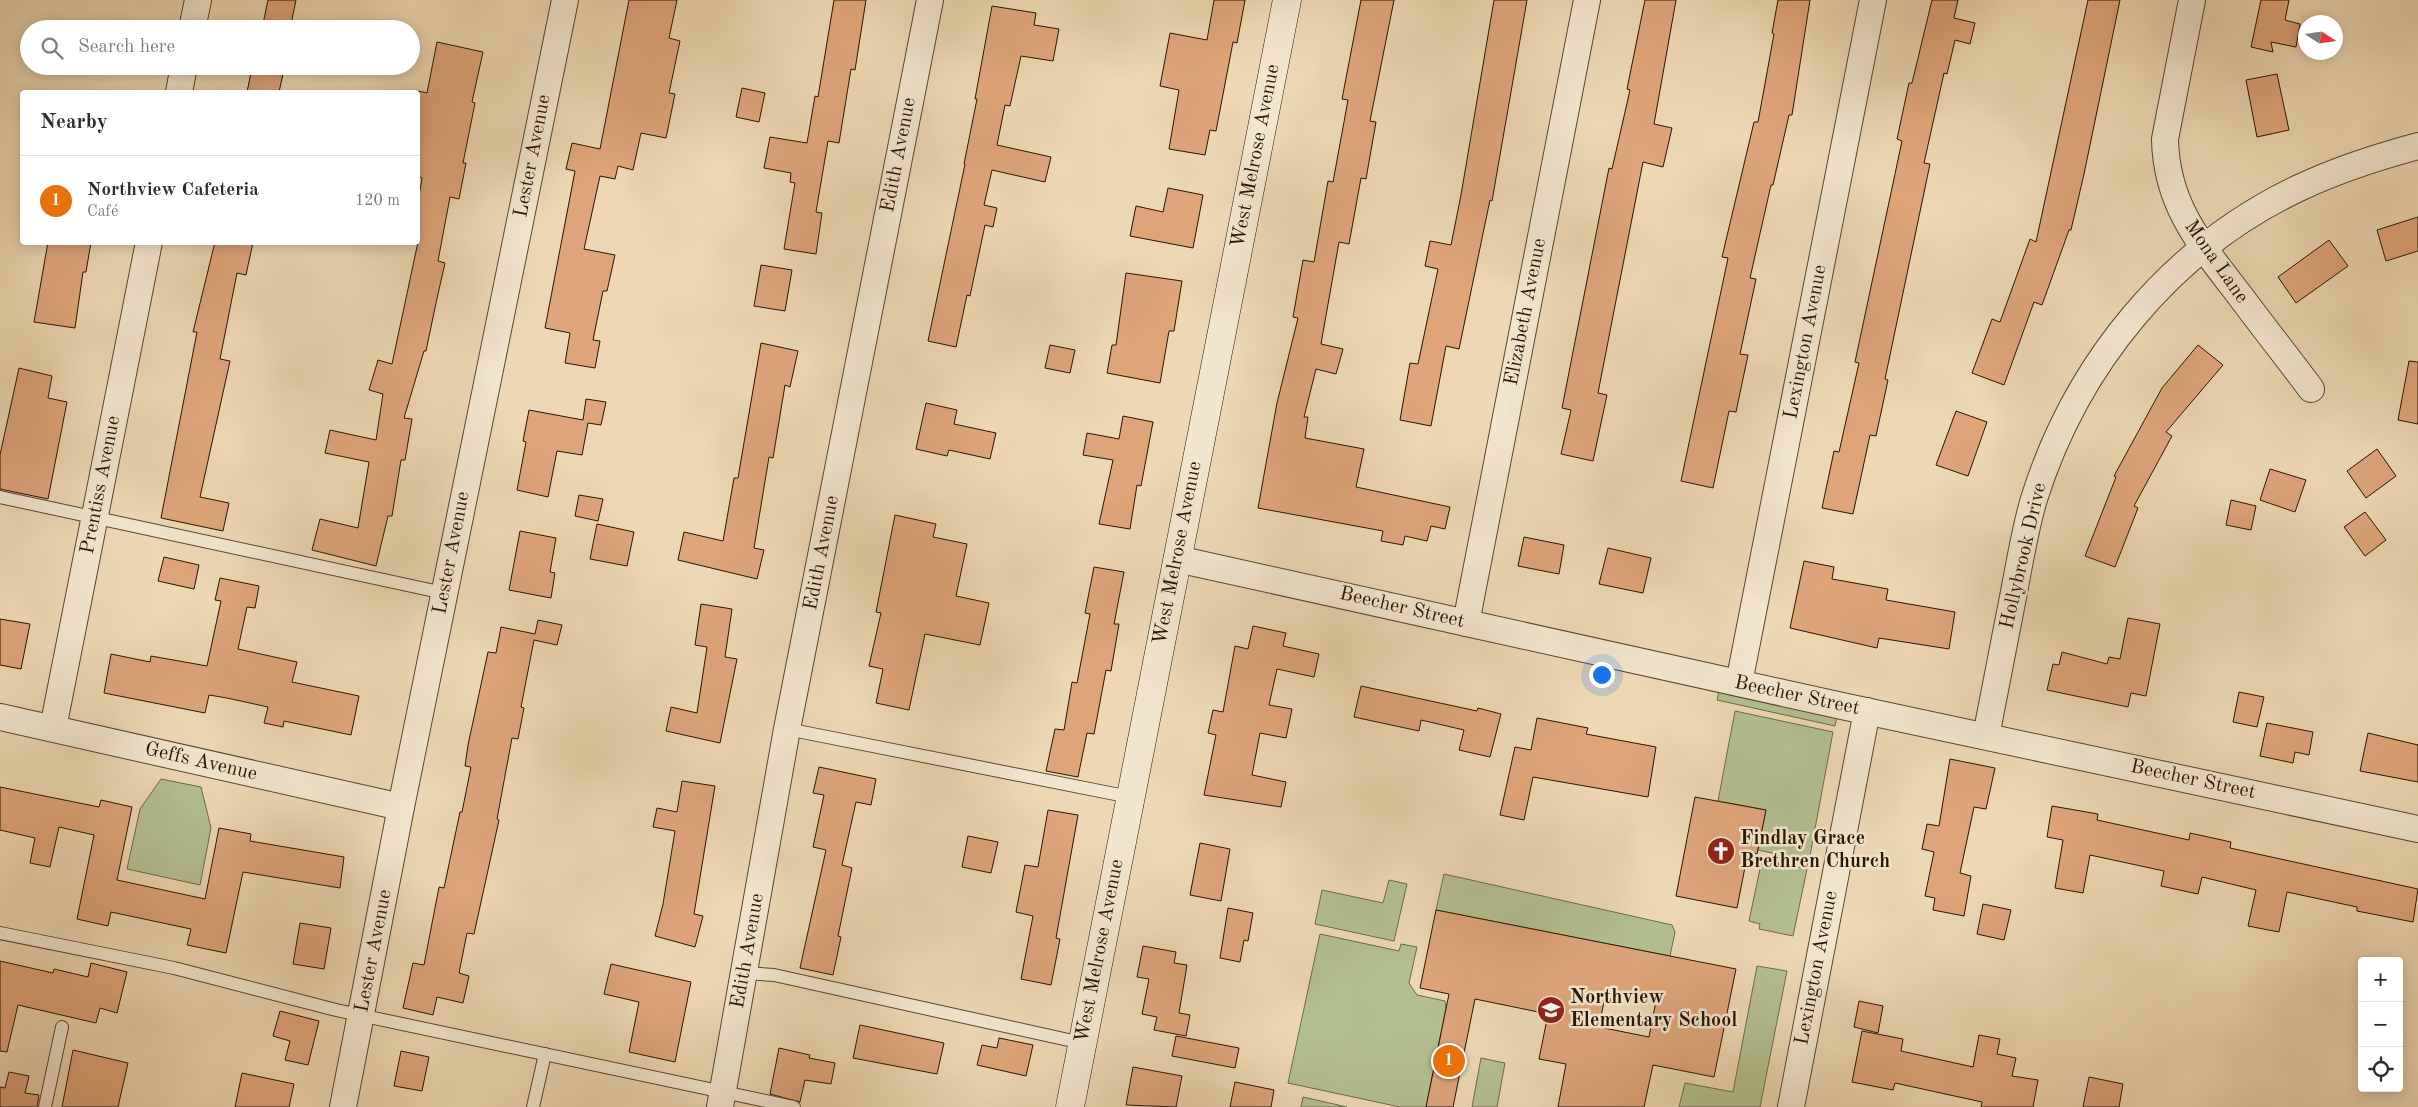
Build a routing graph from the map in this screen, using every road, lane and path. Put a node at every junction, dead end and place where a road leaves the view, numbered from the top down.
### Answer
1 (198, 0) edge
2 (565, 0) edge
3 (930, 0) edge
4 (1287, 0) edge
5 (1587, 0) edge
6 (1873, 0) edge
7 (2192, 0) edge
8 (194, 20) edge
9 (182, 75) edge
10 (179, 90) edge
11 (2418, 146) edge
12 (148, 245) edge
13 (2204, 248) junction
14 (2311, 389) dead end
15 (0, 497) edge
16 (95, 517) junction
17 (1177, 559) junction
18 (444, 593) junction
19 (1466, 623) junction
20 (1740, 683) junction
21 (1867, 711) junction
22 (0, 717) edge
23 (53, 728) junction
24 (788, 729) junction
25 (1986, 736) junction
26 (1130, 797) junction
27 (401, 807) junction
28 (2418, 828) edge
29 (0, 933) edge
30 (744, 973) junction
31 (361, 1015) junction
32 (62, 1026) dead end
33 (1082, 1043) junction
34 (545, 1054) junction
35 (722, 1099) edge
36 (45, 1107) edge
37 (343, 1107) edge
38 (533, 1107) edge
39 (794, 1107) edge
40 (1070, 1107) edge
41 (1791, 1107) edge

1 - 8 street
2 - 18 street, Lester Avenue
3 - 24 street, Edith Avenue
4 - 17 street, West Melrose Avenue
5 - 19 street, Elizabeth Avenue
6 - 20 street, Lexington Avenue
7 - 13 street, Mona Lane
9 - 10 street
11 - 13 street, Hollybrook Drive
12 - 16 street, Prentiss Avenue
13 - 14 street, Mona Lane
13 - 25 street, Hollybrook Drive
15 - 16 lane
16 - 18 lane
16 - 23 street, Prentiss Avenue
17 - 19 street, Beecher Street
17 - 26 street, West Melrose Avenue
18 - 27 street, Lester Avenue
19 - 20 street, Beecher Street
20 - 21 street, Beecher Street
21 - 25 street, Beecher Street
21 - 41 street, Lexington Avenue
22 - 23 street, Geffs Avenue
23 - 27 street, Geffs Avenue
24 - 26 lane
24 - 30 street, Edith Avenue
25 - 28 street, Beecher Street
26 - 33 street, West Melrose Avenue
27 - 31 street, Lester Avenue
29 - 31 lane
30 - 33 lane
30 - 35 street, Edith Avenue
31 - 34 lane
31 - 37 street, Lester Avenue
32 - 36 lane
33 - 40 street, West Melrose Avenue
34 - 35 lane
34 - 38 lane
35 - 39 lane

